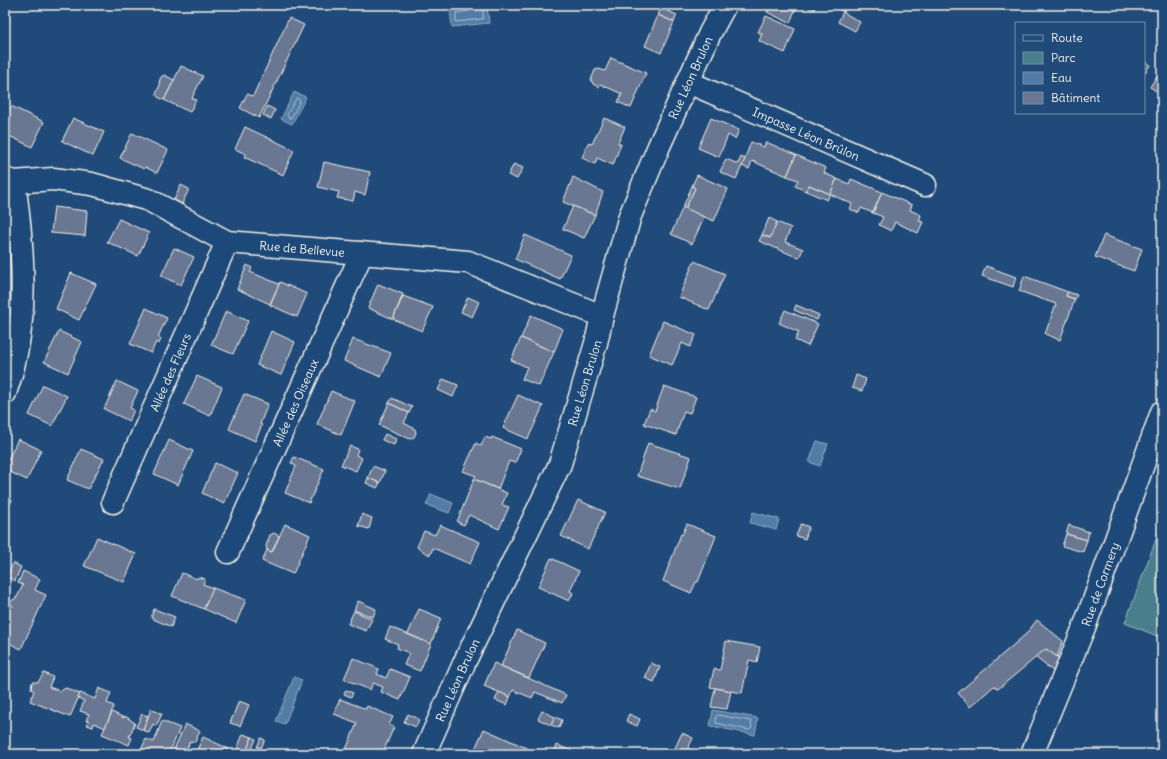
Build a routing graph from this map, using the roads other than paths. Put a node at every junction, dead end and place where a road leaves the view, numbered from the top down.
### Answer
1 (725, 5) edge
2 (688, 82) junction
3 (10, 180) edge
4 (925, 185) dead end
5 (227, 242) junction
6 (362, 253) junction
7 (602, 316) junction
8 (5, 393) edge
9 (1162, 412) edge
10 (113, 502) dead end
11 (228, 552) dead end
12 (424, 754) edge
13 (1032, 754) edge

1 - 2 street, Rue Léon Brulon
2 - 4 street, Impasse Léon Brûlon
2 - 7 street, Rue Léon Brulon
3 - 5 street, Rue de Bellevue
3 - 8 street
5 - 6 street, Rue de Bellevue
5 - 10 street, Allée des Fleurs
6 - 7 street, Rue de Bellevue
6 - 11 street, Allée des Oiseaux
7 - 12 street, Rue Léon Brulon
9 - 13 street, Rue de Cormery

